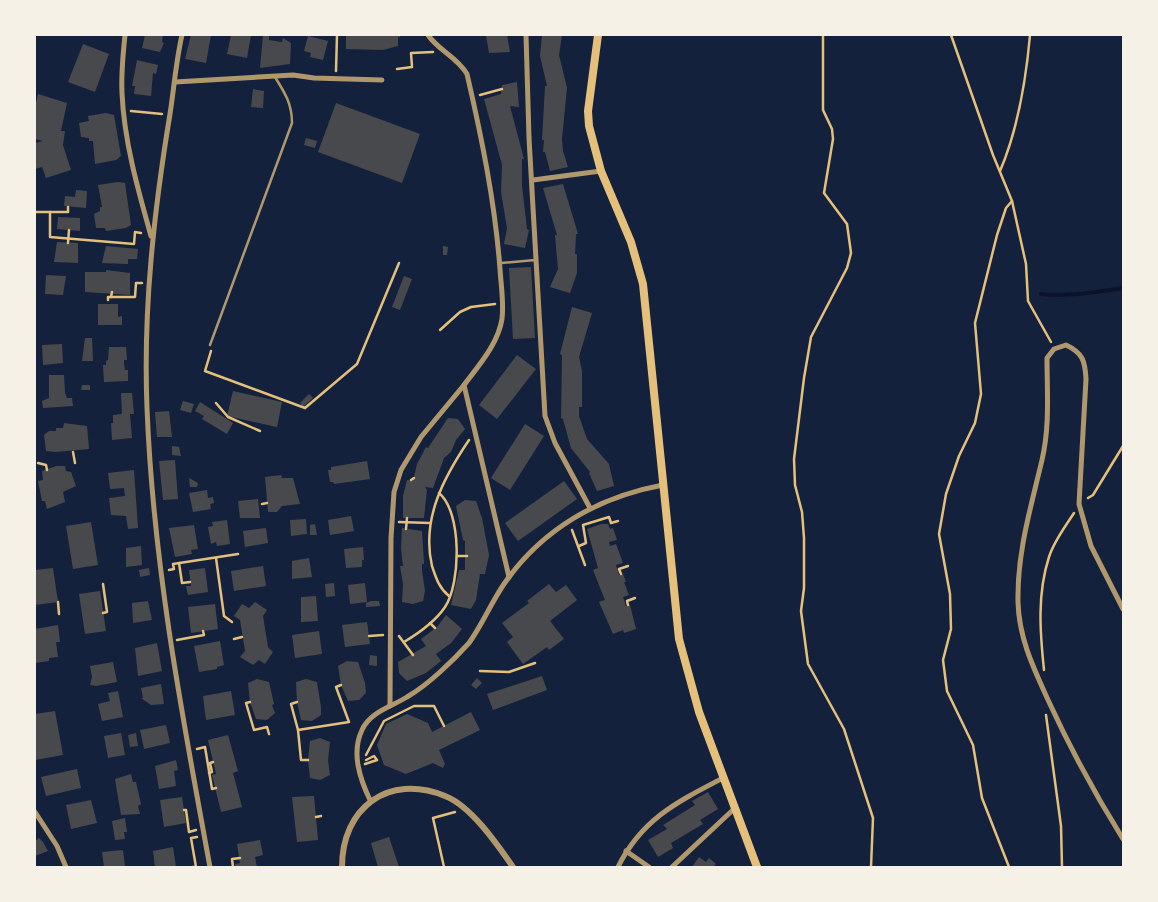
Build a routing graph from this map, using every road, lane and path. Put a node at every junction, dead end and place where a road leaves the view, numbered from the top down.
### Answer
1 (125, 35) edge
2 (182, 35) edge
3 (337, 35) edge
4 (428, 35) edge
5 (526, 35) edge
6 (598, 35) edge
7 (823, 35) edge
8 (951, 35) edge
9 (1030, 35) edge
10 (440, 52) dead end
11 (397, 69) dead end
12 (275, 76) junction
13 (334, 78) junction
14 (382, 80) dead end
15 (175, 82) junction
16 (502, 89) dead end
17 (480, 95) dead end
18 (129, 111) dead end
19 (162, 114) dead end
20 (601, 171) junction
21 (1000, 171) junction
22 (533, 180) junction
23 (1012, 201) junction
24 (68, 207) dead end
25 (35, 212) edge
26 (50, 212) junction
27 (69, 230) dead end
28 (141, 233) dead end
29 (69, 238) junction
30 (152, 240) junction
31 (68, 243) dead end
32 (536, 260) junction
33 (399, 263) dead end
34 (499, 263) junction
35 (144, 283) dead end
36 (112, 292) dead end
37 (112, 297) junction
38 (108, 300) dead end
39 (495, 304) dead end
40 (440, 330) dead end
41 (210, 345) joint
42 (1054, 349) junction
43 (464, 385) junction
44 (216, 403) dead end
45 (260, 431) dead end
46 (471, 437) dead end
47 (1123, 446) edge
48 (73, 452) dead end
49 (38, 463) dead end
50 (75, 463) dead end
51 (47, 470) dead end
52 (663, 485) junction
53 (440, 493) junction
54 (267, 503) dead end
55 (262, 504) dead end
56 (1079, 504) junction
57 (590, 508) junction
58 (407, 520) junction
59 (596, 521) junction
60 (618, 521) dead end
61 (397, 522) dead end
62 (460, 522) dead end
63 (430, 523) junction
64 (453, 523) junction
65 (597, 526) dead end
66 (406, 529) dead end
67 (571, 529) dead end
68 (579, 546) junction
69 (238, 554) dead end
70 (457, 556) junction
71 (467, 556) dead end
72 (216, 557) junction
73 (179, 563) junction
74 (585, 566) dead end
75 (628, 566) dead end
76 (168, 570) dead end
77 (621, 574) dead end
78 (509, 577) junction
79 (190, 582) dead end
80 (103, 584) dead end
81 (451, 587) junction
82 (456, 588) dead end
83 (449, 596) junction
84 (635, 598) dead end
85 (58, 602) dead end
86 (628, 605) dead end
87 (1123, 610) edge
88 (104, 613) dead end
89 (59, 614) dead end
90 (232, 622) dead end
91 (430, 623) junction
92 (435, 628) dead end
93 (203, 632) dead end
94 (397, 633) dead end
95 (384, 635) dead end
96 (369, 636) dead end
97 (242, 638) dead end
98 (183, 639) dead end
99 (234, 639) dead end
100 (404, 642) junction
101 (413, 655) dead end
102 (535, 663) dead end
103 (480, 671) dead end
104 (1046, 680) dead end
105 (341, 685) dead end
106 (1048, 699) junction
107 (250, 702) dead end
108 (296, 702) dead end
109 (390, 706) junction
110 (444, 726) dead end
111 (298, 730) junction
112 (269, 734) dead end
113 (197, 749) dead end
114 (308, 760) dead end
115 (213, 762) dead end
116 (364, 765) dead end
117 (209, 773) junction
118 (723, 778) junction
119 (216, 788) dead end
120 (370, 800) junction
121 (734, 808) junction
122 (184, 810) dead end
123 (459, 811) dead end
124 (35, 812) edge
125 (321, 816) dead end
126 (316, 817) dead end
127 (194, 831) dead end
128 (195, 837) dead end
129 (1123, 839) edge
130 (626, 851) junction
131 (240, 858) dead end
132 (66, 867) edge
133 (193, 867) edge
134 (210, 867) edge
135 (233, 867) edge
136 (342, 867) edge
137 (444, 867) edge
138 (513, 867) edge
139 (618, 867) edge
140 (649, 867) edge
141 (672, 867) edge
142 (757, 867) edge
143 (871, 867) edge
144 (1009, 867) edge
145 (1062, 867) edge

1 - 30 street
2 - 15 street
3 - 13 path
4 - 34 street
5 - 22 street
6 - 20 main road
7 - 143 path
8 - 21 path
9 - 21 path
10 - 11 path
12 - 13 street
12 - 15 street
12 - 41 lane
13 - 14 street
15 - 30 street
16 - 17 path
18 - 19 path
20 - 22 street
20 - 52 main road
21 - 23 path
22 - 32 street
23 - 42 path
23 - 144 path
24 - 26 path
25 - 26 path
26 - 29 path
27 - 29 path
28 - 29 path
29 - 31 path
30 - 134 street
32 - 34 lane
32 - 57 street
33 - 41 path
34 - 43 street
35 - 37 path
36 - 37 path
37 - 38 path
39 - 40 path
42 - 56 street
42 - 106 street
43 - 78 street
43 - 109 street
44 - 45 path
46 - 53 path
47 - 56 path
48 - 50 path
49 - 51 path
52 - 57 street
52 - 118 main road
53 - 63 path
53 - 64 path
54 - 55 path
56 - 87 street
56 - 104 path
57 - 78 street
58 - 61 path
58 - 63 path
58 - 66 path
59 - 60 path
59 - 65 path
59 - 68 path
62 - 64 path
63 - 83 path
64 - 70 path
67 - 68 path
68 - 74 path
69 - 72 path
70 - 71 path
70 - 81 path
72 - 73 path
72 - 90 path
73 - 76 path
73 - 79 path
75 - 77 path
78 - 109 street
80 - 88 path
81 - 82 path
81 - 83 path
83 - 91 path
84 - 86 path
85 - 89 path
91 - 92 path
91 - 100 path
93 - 98 path
94 - 100 path
95 - 96 path
97 - 99 path
100 - 101 path
102 - 103 path
105 - 111 path
106 - 129 street
106 - 145 path
107 - 112 path
108 - 111 path
109 - 120 street
110 - 116 path
111 - 114 path
113 - 117 path
115 - 117 path
117 - 119 path
118 - 121 main road
118 - 130 street
120 - 136 street
120 - 138 street
121 - 141 street
121 - 142 main road
122 - 127 path
123 - 137 path
124 - 132 street
125 - 126 path
128 - 133 path
130 - 139 street
130 - 140 street
131 - 135 path

